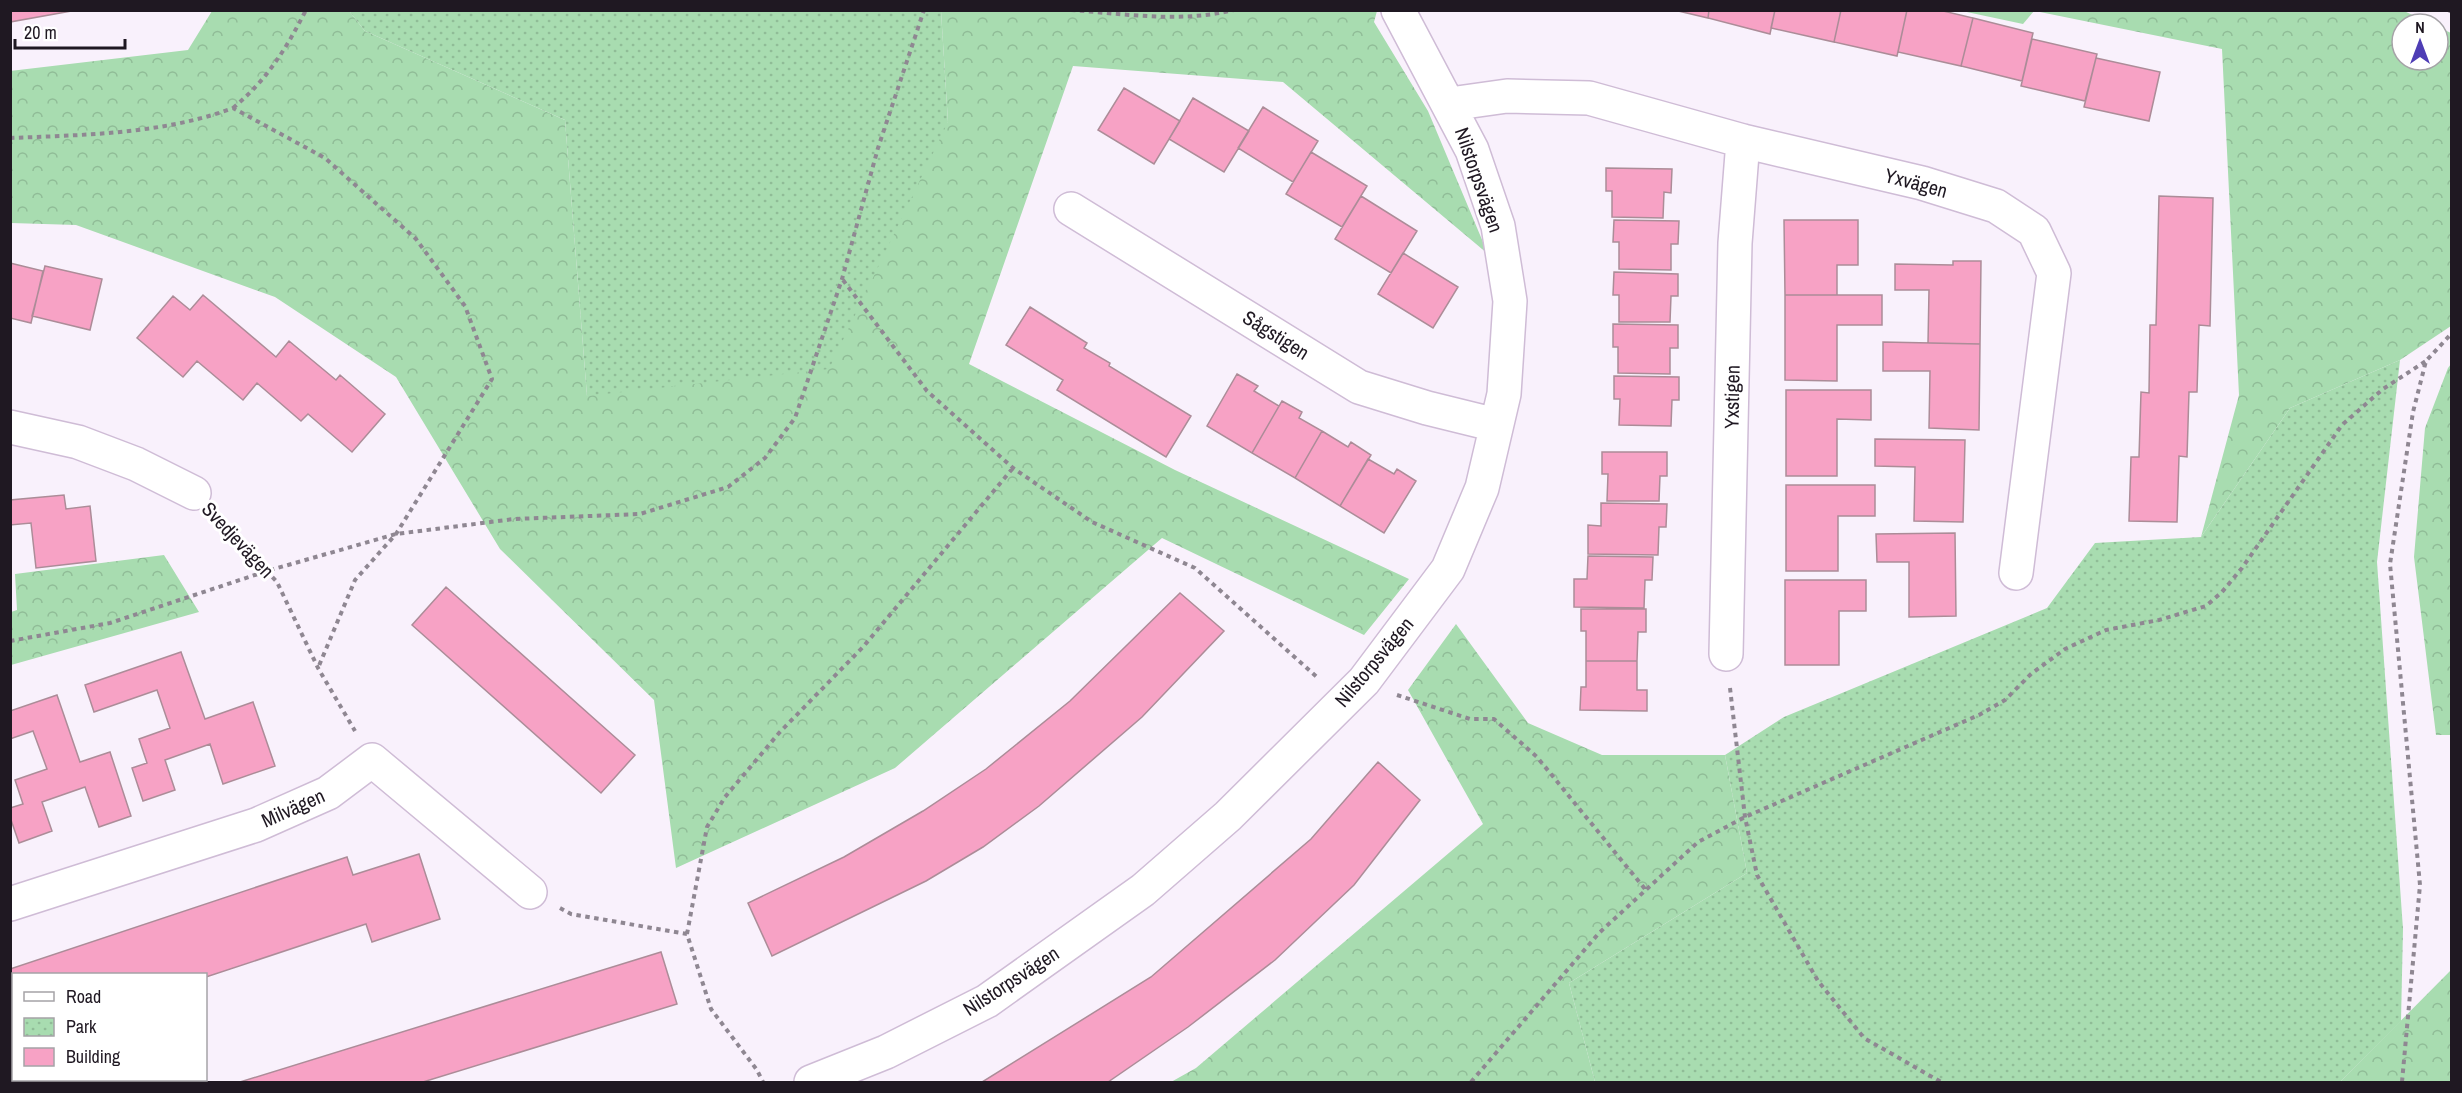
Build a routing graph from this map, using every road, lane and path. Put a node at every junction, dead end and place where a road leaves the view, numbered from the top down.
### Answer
1 (306, 10) edge
2 (924, 10) edge
3 (1071, 10) edge
4 (1234, 10) edge
5 (1398, 10) edge
6 (1450, 104) junction
7 (234, 108) junction
8 (10, 138) edge
9 (1743, 141) junction
10 (1071, 209) dead end
11 (842, 279) junction
12 (2451, 333) edge
13 (2426, 361) junction
14 (1496, 425) junction
15 (10, 427) edge
16 (1013, 468) junction
17 (194, 493) joint
18 (396, 534) junction
19 (267, 571) junction
20 (2016, 573) dead end
21 (10, 641) edge
22 (1726, 654) joint
23 (318, 668) junction
24 (1354, 691) junction
25 (372, 760) junction
26 (1745, 817) junction
27 (1645, 889) junction
28 (530, 892) joint
29 (10, 904) edge
30 (687, 934) junction
31 (763, 1083) edge
32 (811, 1083) edge
33 (1471, 1083) edge
34 (1941, 1083) edge
35 (2402, 1083) edge

1 - 7 path
2 - 11 path
3 - 4 path
5 - 6 street, Nilstorpsvägen
6 - 9 street, Yxvägen
6 - 14 street, Nilstorpsvägen
7 - 8 path
7 - 18 path
9 - 20 street, Yxvägen
9 - 22 street, Yxstigen
10 - 14 street, Sågstigen
11 - 16 path
11 - 18 path
12 - 13 path
13 - 26 path
13 - 35 path
14 - 24 street, Nilstorpsvägen
15 - 17 street, Svedjevägen
16 - 24 path
16 - 30 path
17 - 19 path, Svedjevägen
18 - 19 path
18 - 23 path
19 - 21 path
19 - 23 path, Svedjevägen
22 - 26 path
23 - 25 path, Svedjevägen
24 - 27 path
24 - 32 street, Nilstorpsvägen
25 - 28 street
25 - 29 street, Milvägen
26 - 27 path
26 - 34 path
27 - 33 path
28 - 30 path
30 - 31 path

